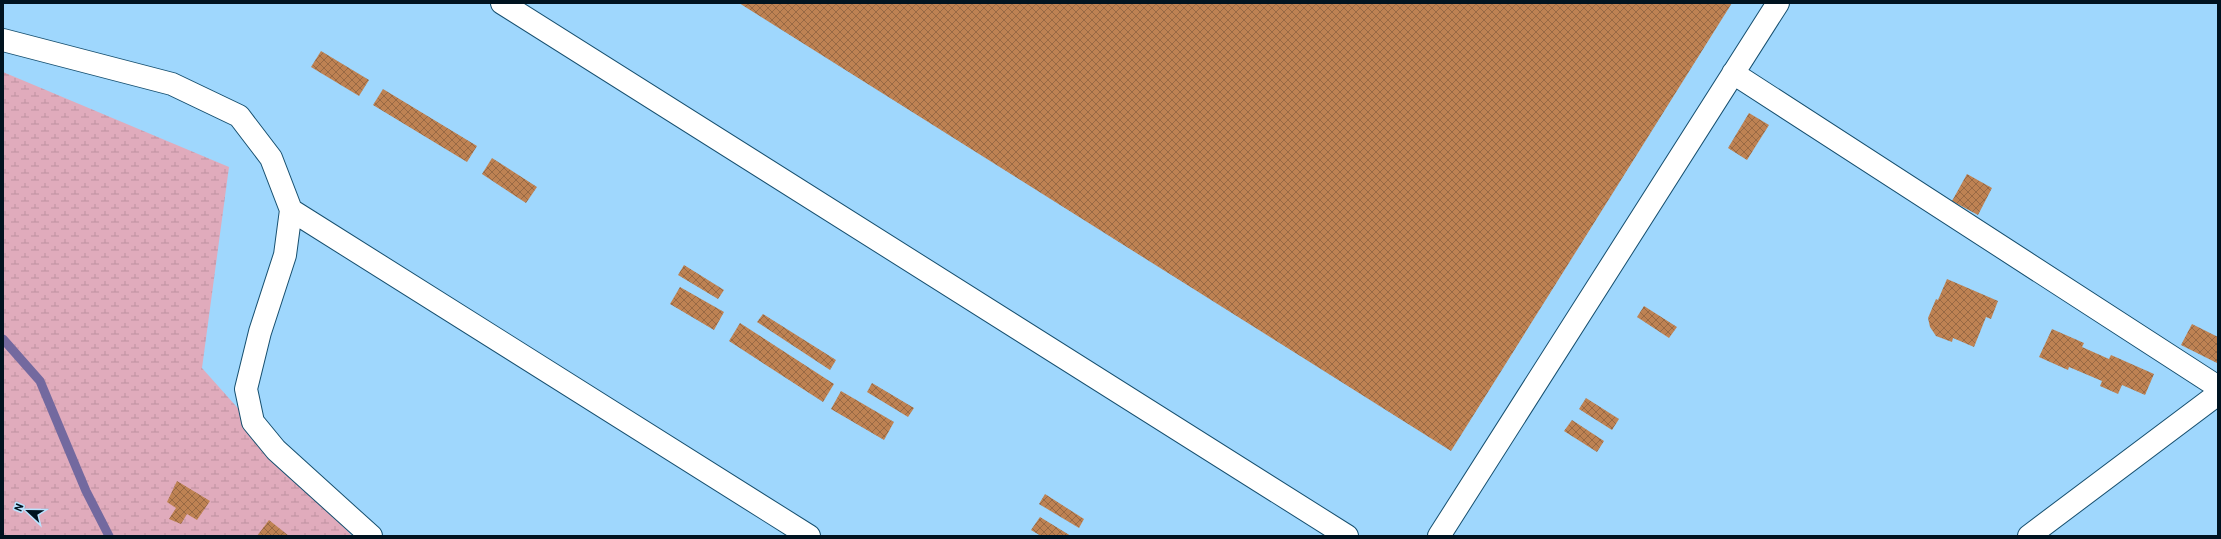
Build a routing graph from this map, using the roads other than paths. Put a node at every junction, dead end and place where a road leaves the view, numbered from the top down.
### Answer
1 (502, 3) edge
2 (1778, 3) edge
3 (3, 40) edge
4 (1733, 73) junction
5 (291, 210) junction
6 (2218, 387) edge
7 (2218, 394) edge
8 (371, 536) edge
9 (809, 536) edge
10 (1347, 536) edge
11 (1439, 536) edge
12 (2030, 536) edge

1 - 10 street
2 - 4 street
3 - 5 street
4 - 6 street
4 - 11 street
5 - 8 street
5 - 9 street
7 - 12 street

